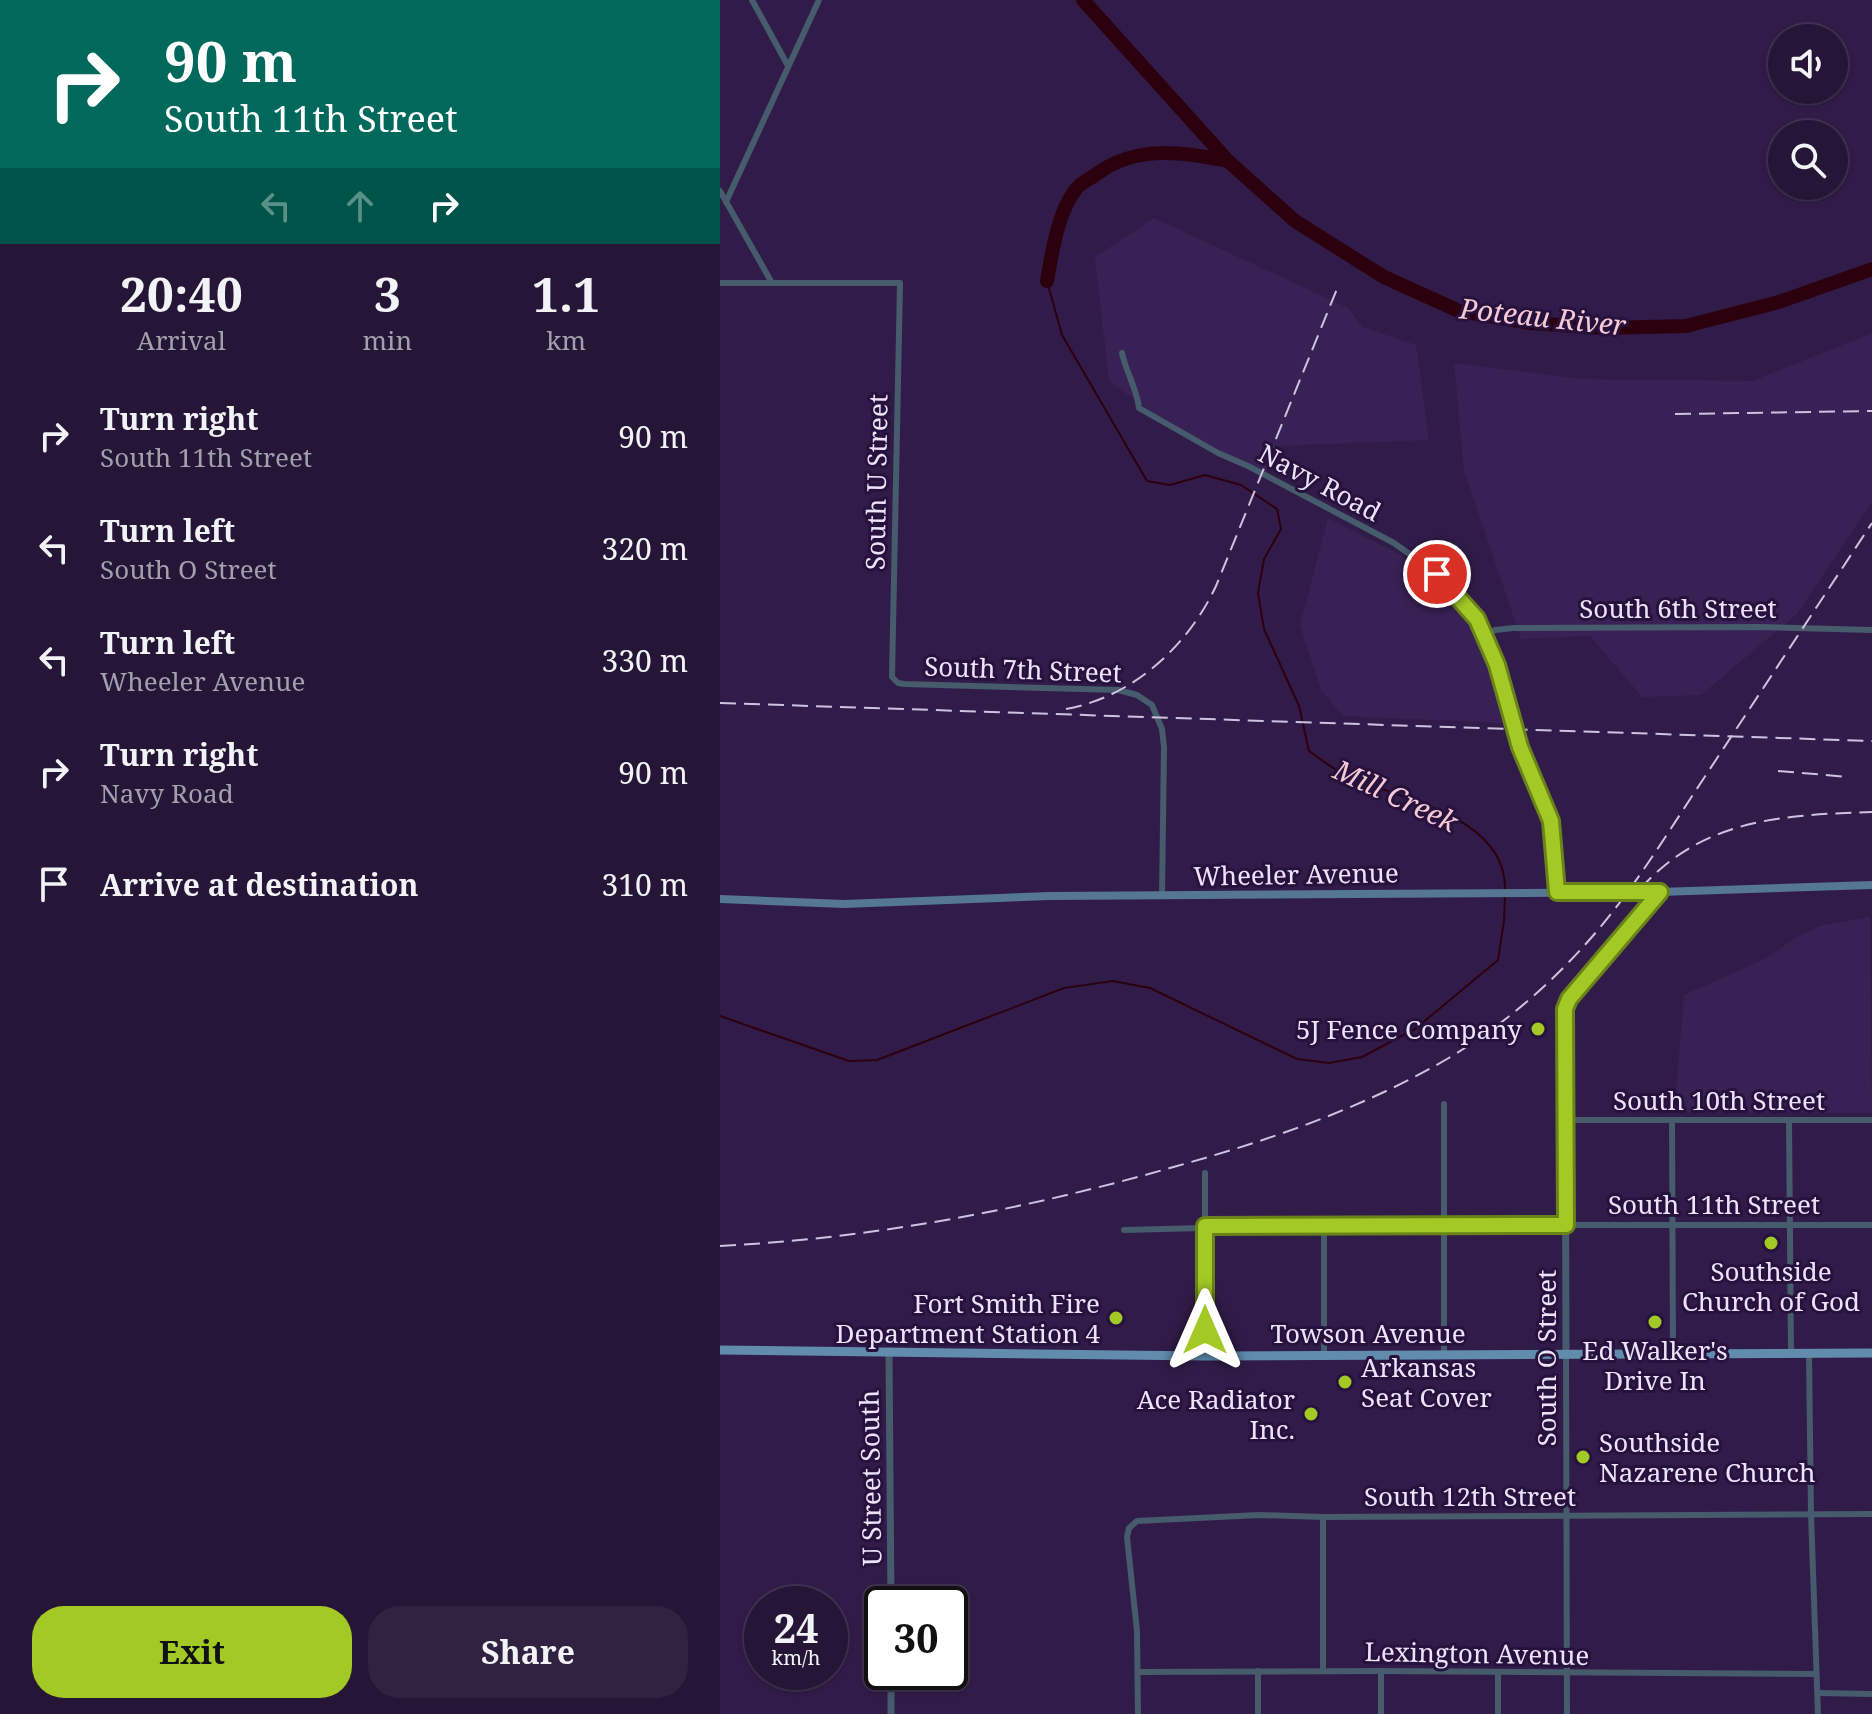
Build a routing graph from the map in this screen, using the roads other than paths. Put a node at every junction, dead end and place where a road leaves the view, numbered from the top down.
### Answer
1 (752, 0) edge
2 (819, 0) edge
3 (787, 64) junction
4 (720, 191) edge
5 (726, 202) junction
6 (720, 283) edge
7 (772, 283) junction
8 (1122, 353) dead end
9 (1872, 630) edge
10 (1485, 635) junction
11 (895, 681) joint
12 (1872, 885) edge
13 (1557, 892) junction
14 (1660, 892) junction
15 (1162, 896) junction
16 (720, 899) edge
17 (1444, 1104) dead end
18 (1565, 1120) junction
19 (1672, 1120) junction
20 (1872, 1120) edge
21 (1789, 1121) junction
22 (1205, 1173) dead end
23 (1672, 1224) junction
24 (1324, 1225) junction
25 (1566, 1225) junction
26 (1872, 1225) edge
27 (1205, 1226) junction
28 (1790, 1226) junction
29 (1444, 1227) junction
30 (1124, 1230) dead end
31 (720, 1350) edge
32 (889, 1351) junction
33 (1872, 1353) edge
34 (1566, 1354) junction
35 (1673, 1354) junction
36 (1791, 1354) junction
37 (1809, 1354) junction
38 (1324, 1355) junction
39 (1444, 1355) junction
40 (1205, 1356) junction
41 (1811, 1514) junction
42 (1872, 1514) edge
43 (1566, 1516) junction
44 (1323, 1517) junction
45 (891, 1586) edge
46 (1258, 1671) junction
47 (1323, 1671) junction
48 (1381, 1671) junction
49 (1138, 1672) junction
50 (1498, 1673) junction
51 (1567, 1674) junction
52 (1816, 1674) junction
53 (891, 1690) edge
54 (1818, 1693) junction
55 (1872, 1694) edge
56 (891, 1714) edge
57 (1138, 1714) edge
58 (1258, 1714) edge
59 (1381, 1714) edge
60 (1498, 1714) edge
61 (1567, 1714) edge
62 (1818, 1714) edge

1 - 3 street
2 - 3 street
3 - 5 street
4 - 5 street
5 - 7 street
6 - 7 street
7 - 11 street, South U Street
8 - 10 street, Navy Road
9 - 10 street, South 6th Street
10 - 13 street, Navy Road
11 - 15 street, South 7th Street
12 - 14 main road, Wheeler Avenue
13 - 14 main road, Wheeler Avenue
13 - 15 main road, Wheeler Avenue
14 - 18 street, South O Street
15 - 16 main road, Wheeler Avenue
17 - 29 street
18 - 19 street, South 10th Street
18 - 25 street, South O Street
19 - 21 street, South 10th Street
19 - 23 street
20 - 21 street, South 10th Street
21 - 28 street
22 - 27 street
23 - 25 street, South 11th Street
23 - 28 street, South 11th Street
23 - 35 street
24 - 27 street, South 11th Street
24 - 29 street, South 11th Street
24 - 38 street
25 - 29 street, South 11th Street
25 - 34 street, South O Street
26 - 28 street, South 11th Street
27 - 30 street, South 11th Street
27 - 40 street
28 - 36 street
29 - 39 street
31 - 32 main road, Towson Avenue
32 - 40 main road, Towson Avenue
32 - 45 street, U Street South
33 - 37 main road, Towson Avenue
34 - 35 main road, Towson Avenue
34 - 39 main road, Towson Avenue
34 - 43 street, South O Street
35 - 36 main road, Towson Avenue
36 - 37 main road, Towson Avenue
37 - 41 street
38 - 39 main road, Towson Avenue
38 - 40 main road, Towson Avenue
41 - 42 street, South 12th Street
41 - 43 street, South 12th Street
41 - 52 street
43 - 44 street, South 12th Street
43 - 51 street, South O Street
44 - 47 street
44 - 49 street, South 12th Street
46 - 47 street, Lexington Avenue
46 - 49 street, Lexington Avenue
46 - 58 street
47 - 48 street, Lexington Avenue
48 - 50 street, Lexington Avenue
48 - 59 street
49 - 57 street
50 - 51 street, Lexington Avenue
50 - 60 street
51 - 52 street, Lexington Avenue
51 - 61 street, South O Street
52 - 54 street
53 - 56 street
54 - 55 street
54 - 62 street

